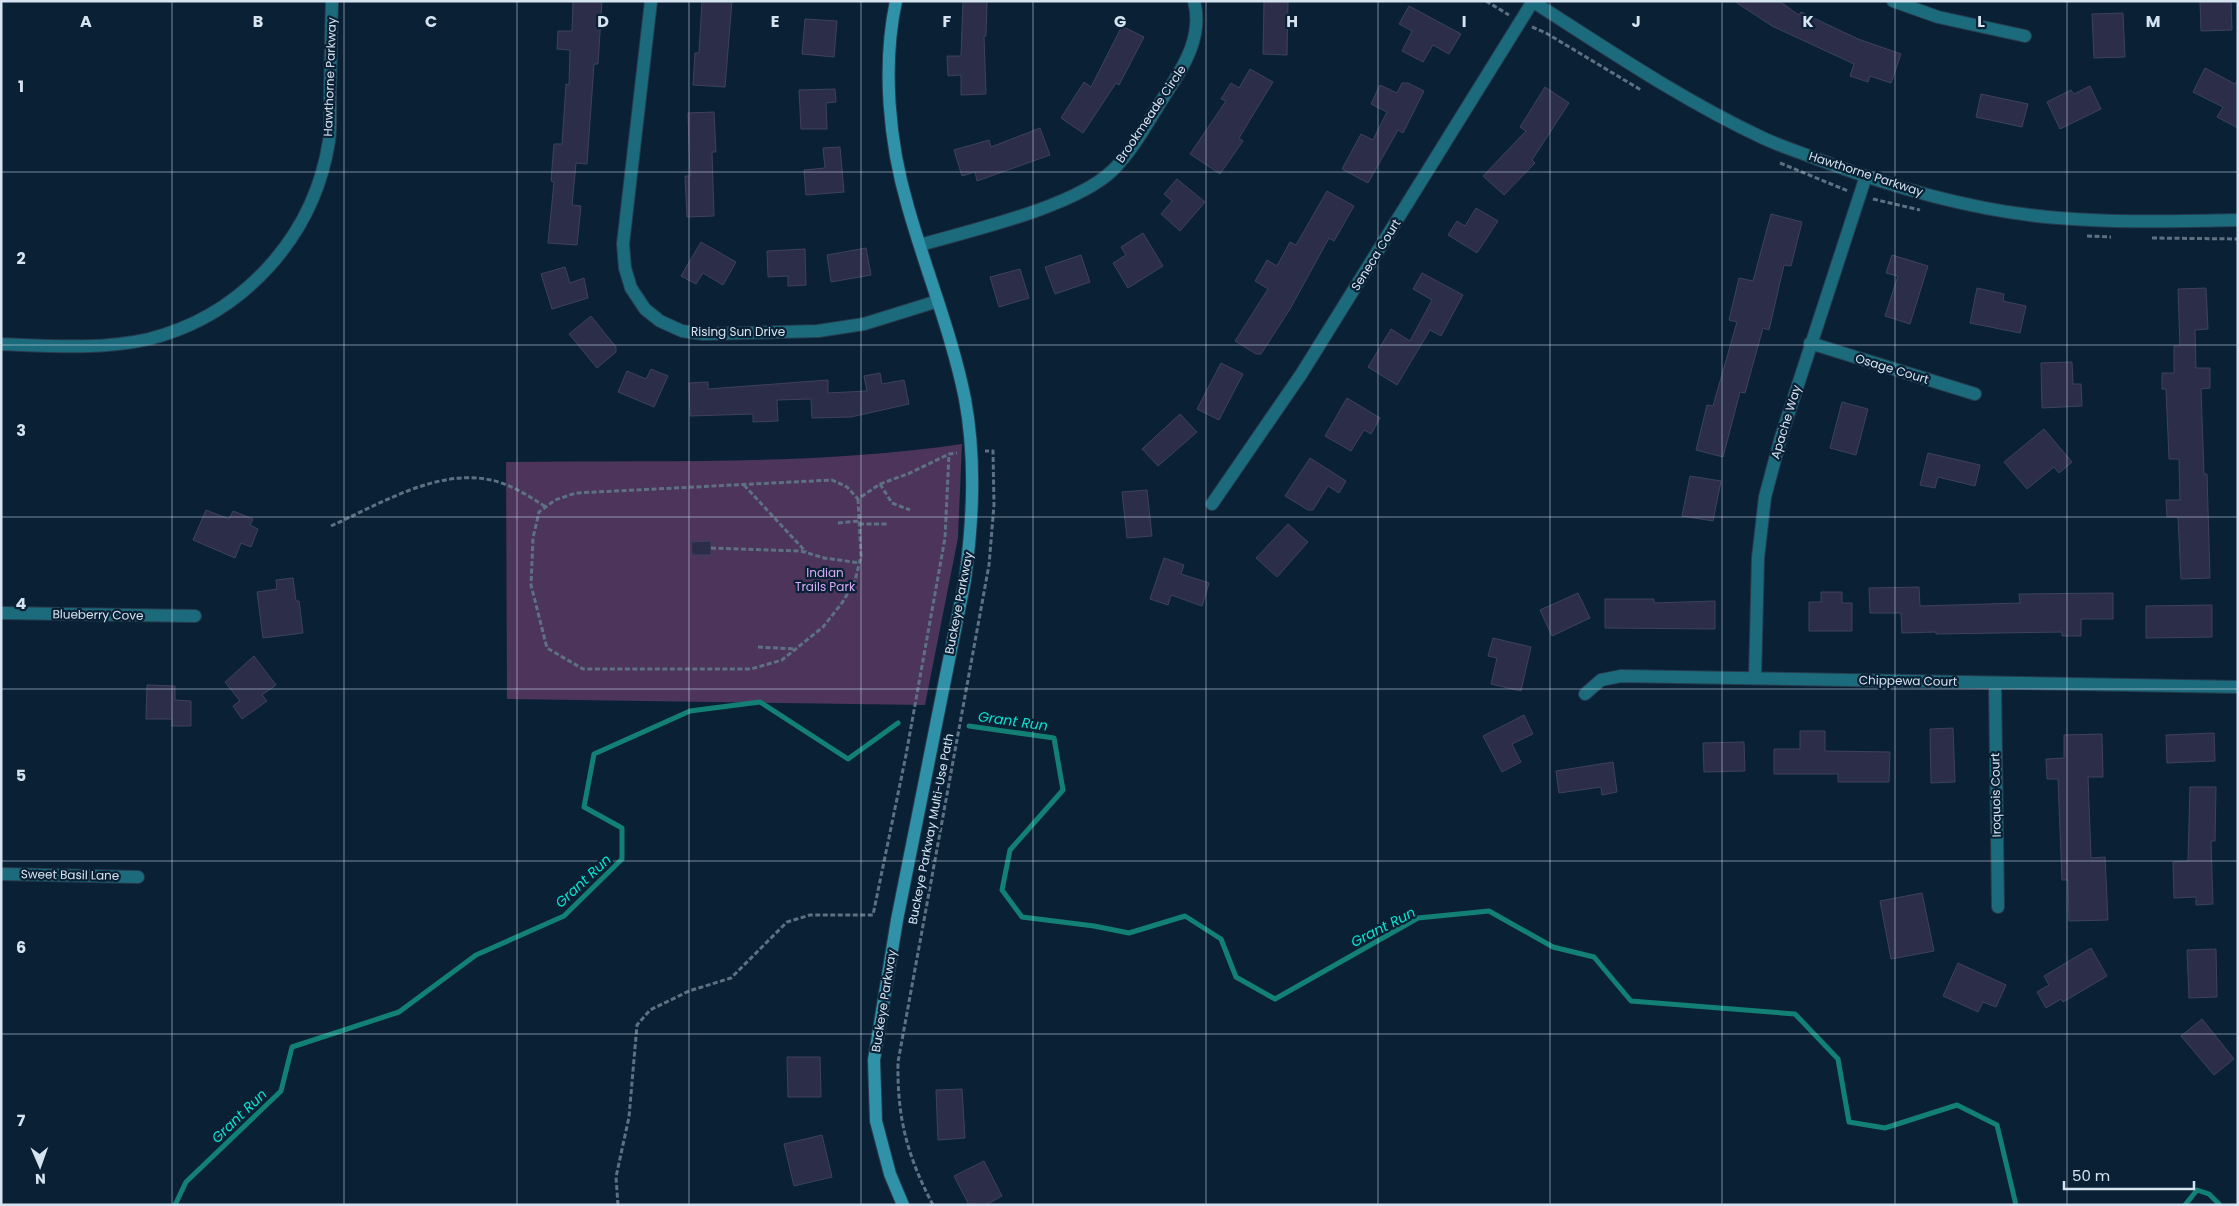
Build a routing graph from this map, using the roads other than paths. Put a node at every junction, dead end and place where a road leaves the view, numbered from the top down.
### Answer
1 (332, 1) edge
2 (651, 1) edge
3 (896, 1) edge
4 (1194, 1) edge
5 (1532, 1) edge
6 (1893, 1) edge
7 (2025, 36) dead end
8 (1866, 176) junction
9 (2238, 220) edge
10 (920, 245) junction
11 (938, 301) junction
12 (1810, 343) junction
13 (1, 344) edge
14 (1974, 394) dead end
15 (1212, 504) dead end
16 (1, 614) edge
17 (195, 616) dead end
18 (1755, 678) junction
19 (1995, 682) junction
20 (2238, 687) edge
21 (1585, 694) dead end
22 (1, 874) edge
23 (138, 876) dead end
24 (1998, 907) dead end
25 (903, 1205) edge

1 - 13 street, Hawthorne Parkway
2 - 11 street, Rising Sun Drive
3 - 10 street, Buckeye Parkway
4 - 10 street, Brookmeade Circle
5 - 8 street, Hawthorne Parkway
5 - 15 street, Seneca Court
6 - 7 street
8 - 9 street, Hawthorne Parkway
8 - 12 street, Apache Way
10 - 11 street, Buckeye Parkway
11 - 25 street, Buckeye Parkway
12 - 14 street, Osage Court
12 - 18 street, Apache Way
16 - 17 street, Blueberry Cove
18 - 19 street, Chippewa Court
18 - 21 street, Chippewa Court
19 - 20 street, Chippewa Court
19 - 24 street, Iroquois Court
22 - 23 street, Sweet Basil Lane

